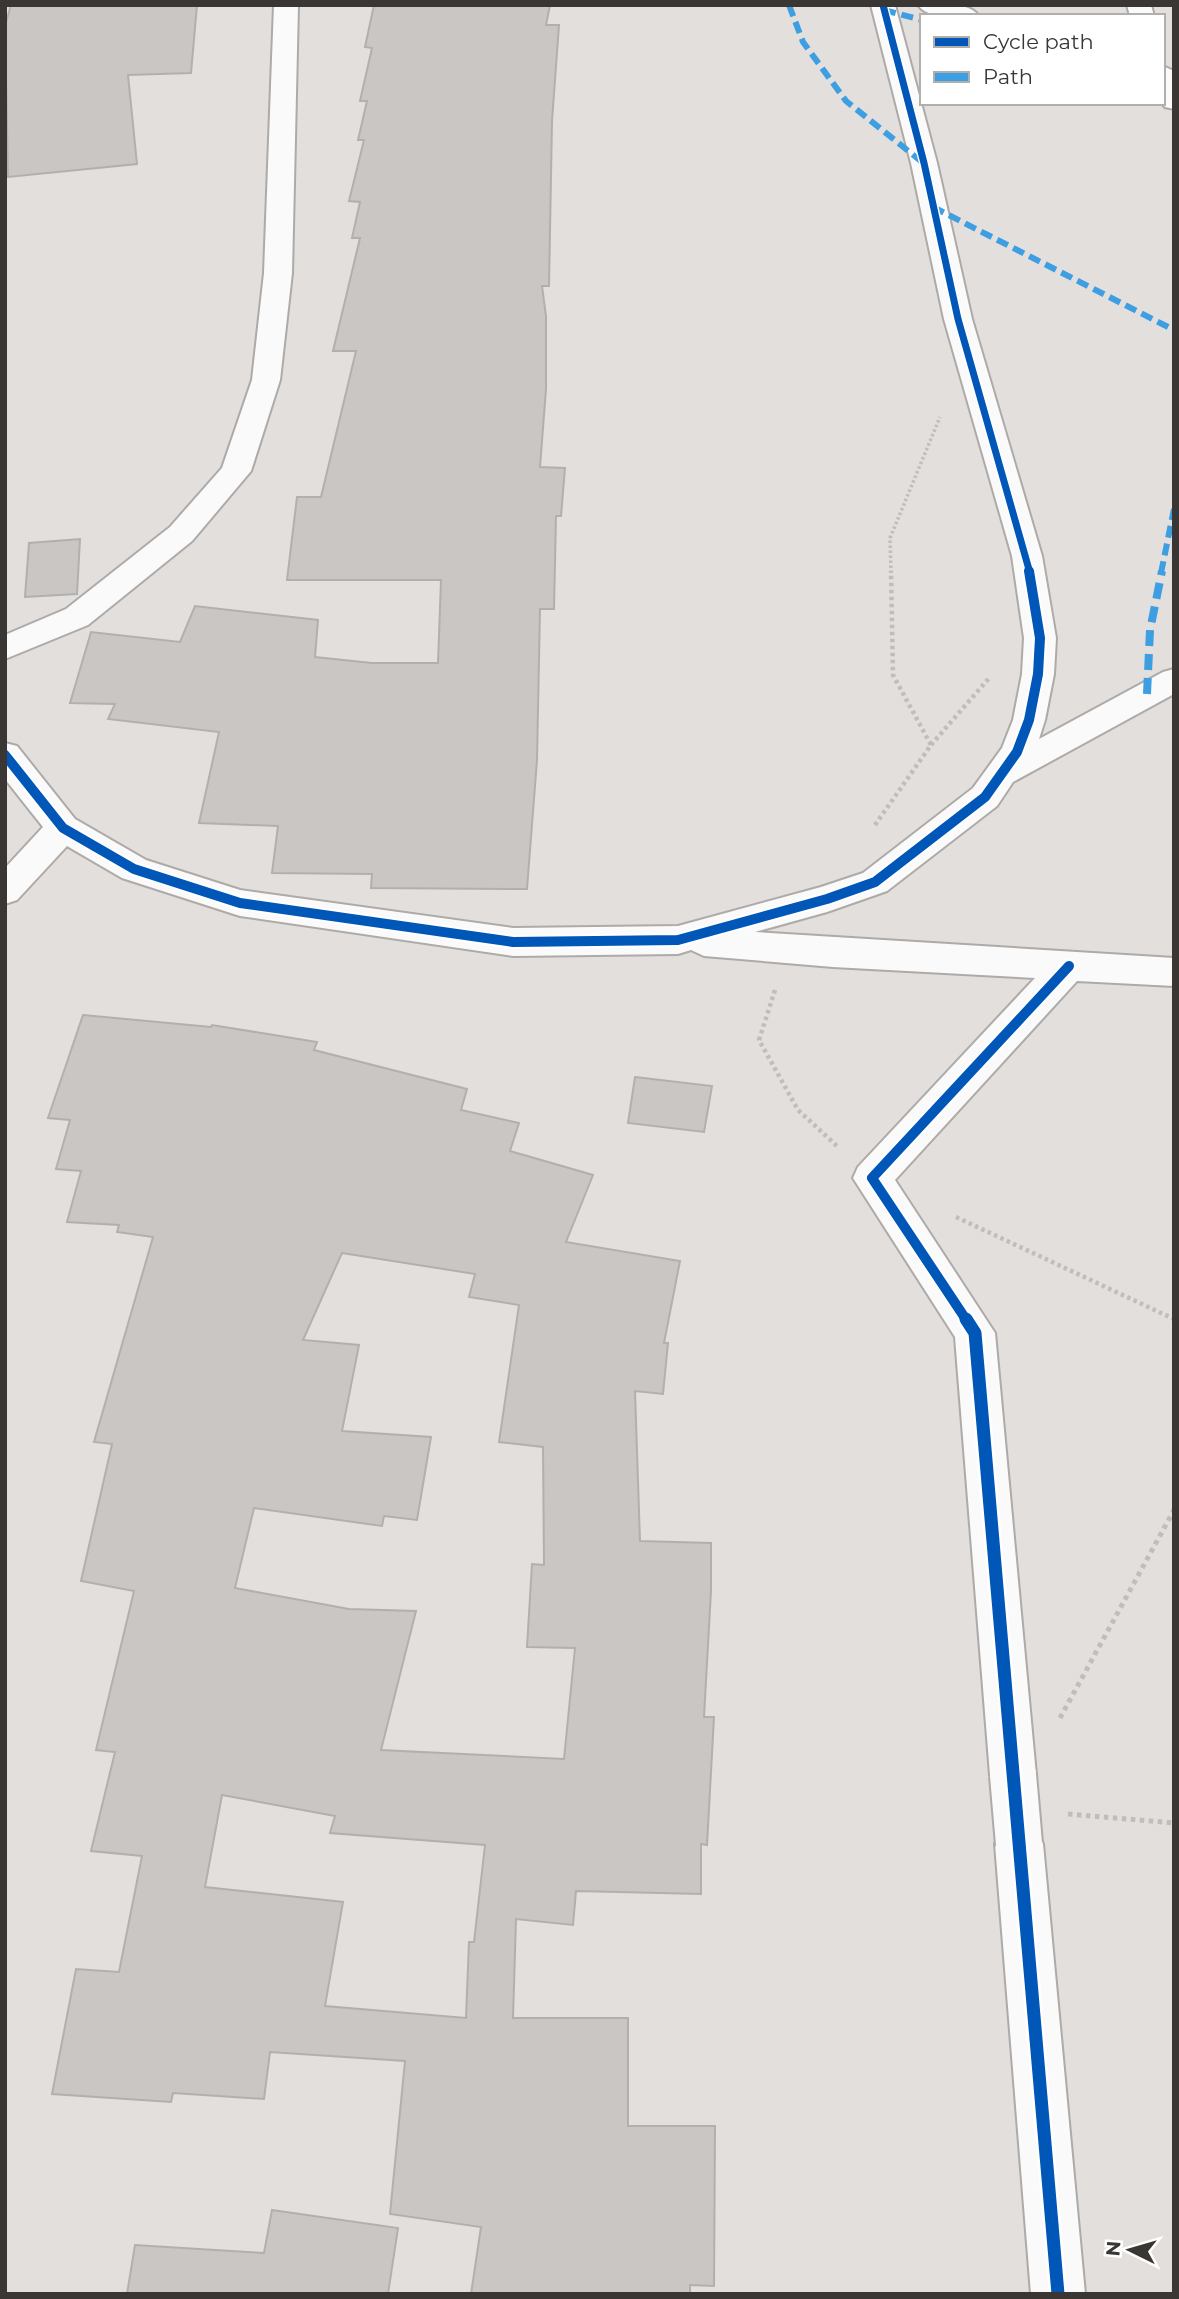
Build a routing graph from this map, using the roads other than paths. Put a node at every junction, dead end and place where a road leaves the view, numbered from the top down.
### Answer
1 (286, 5) edge
2 (883, 5) edge
3 (930, 5) edge
4 (960, 14) edge
5 (1165, 78) edge
6 (1174, 102) edge
7 (1157, 105) edge
8 (1174, 117) edge
9 (5, 648) edge
10 (1174, 680) edge
11 (5, 755) edge
12 (1001, 774) junction
13 (62, 828) junction
14 (5, 891) edge
15 (678, 940) junction
16 (1069, 966) junction
17 (1174, 972) edge
18 (1058, 2294) edge

1 - 9 street
2 - 12 street
3 - 4 street
5 - 6 street
7 - 8 street
10 - 12 street
11 - 13 street
12 - 15 street
13 - 14 street
13 - 15 street
15 - 16 street
16 - 17 street
16 - 18 street, bridge

